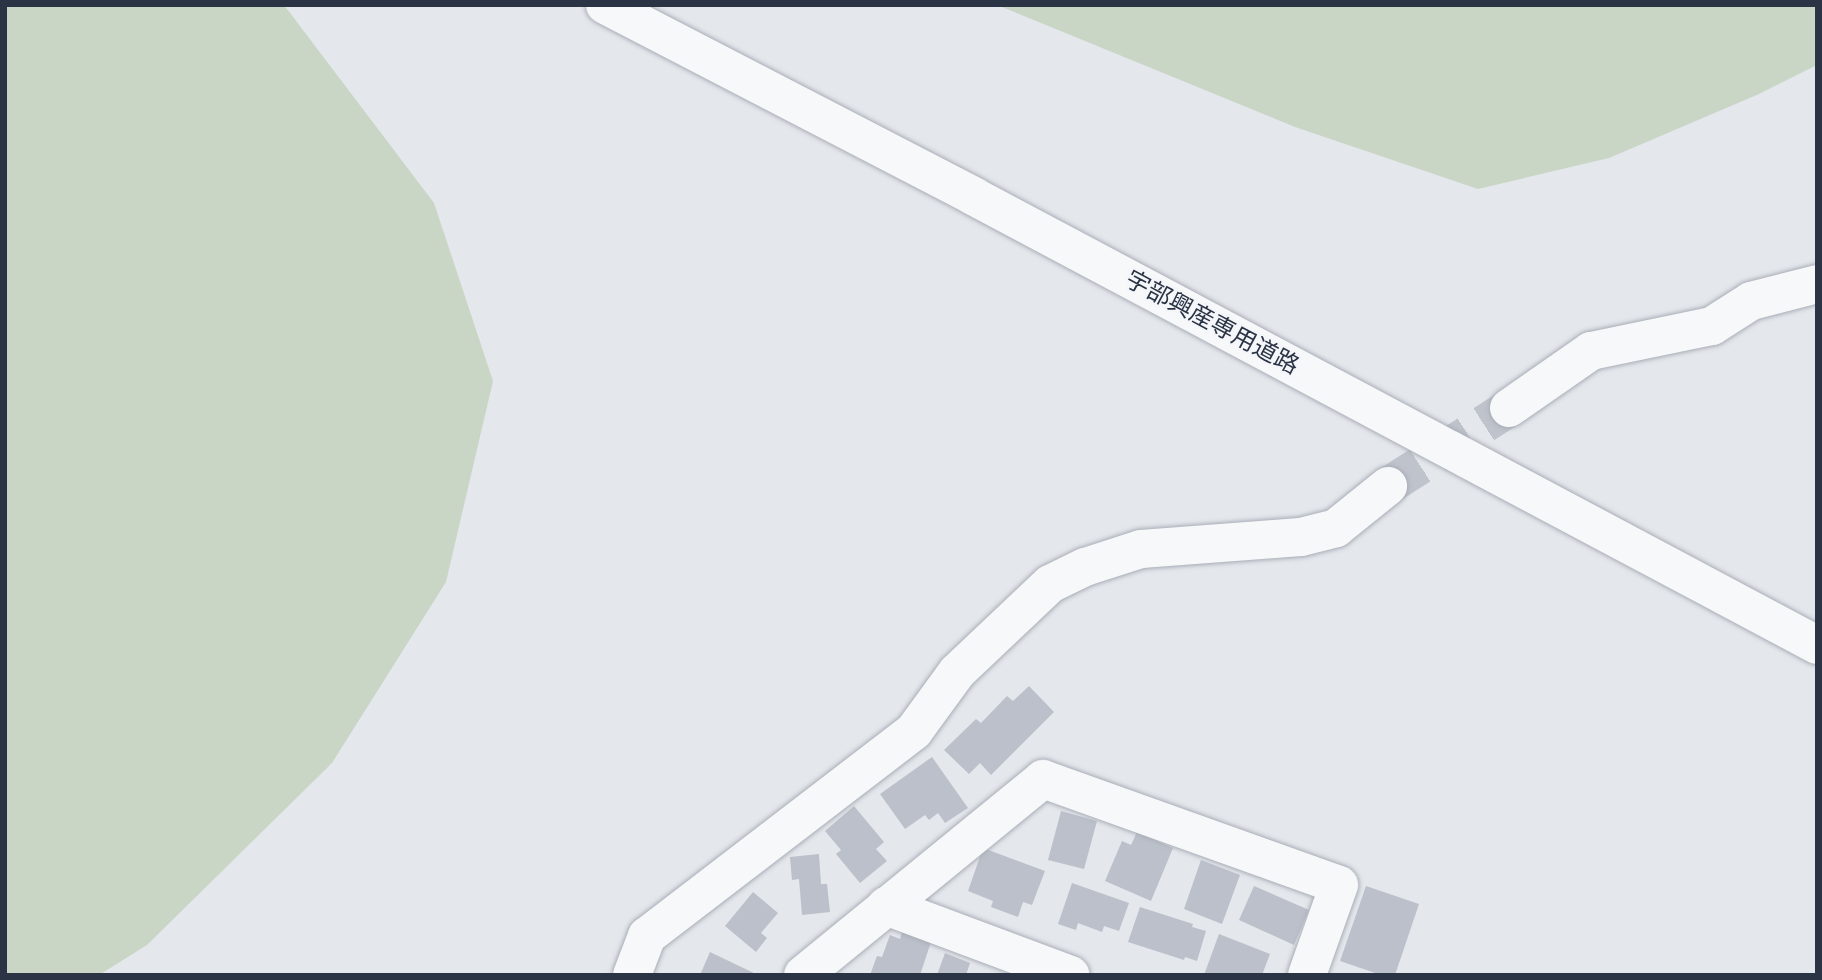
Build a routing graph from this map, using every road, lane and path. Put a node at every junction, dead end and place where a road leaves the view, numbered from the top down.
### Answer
1 (606, 5) edge
2 (1817, 284) edge
3 (1509, 408) tunnel mouth
4 (1388, 486) tunnel mouth
5 (1817, 645) edge
6 (886, 906) junction
7 (632, 975) edge
8 (803, 975) edge
9 (1071, 975) edge
10 (1307, 975) edge

1 - 5 street, 宇部興産専用道路
2 - 3 street
4 - 7 street
6 - 8 street
6 - 9 street
6 - 10 street

